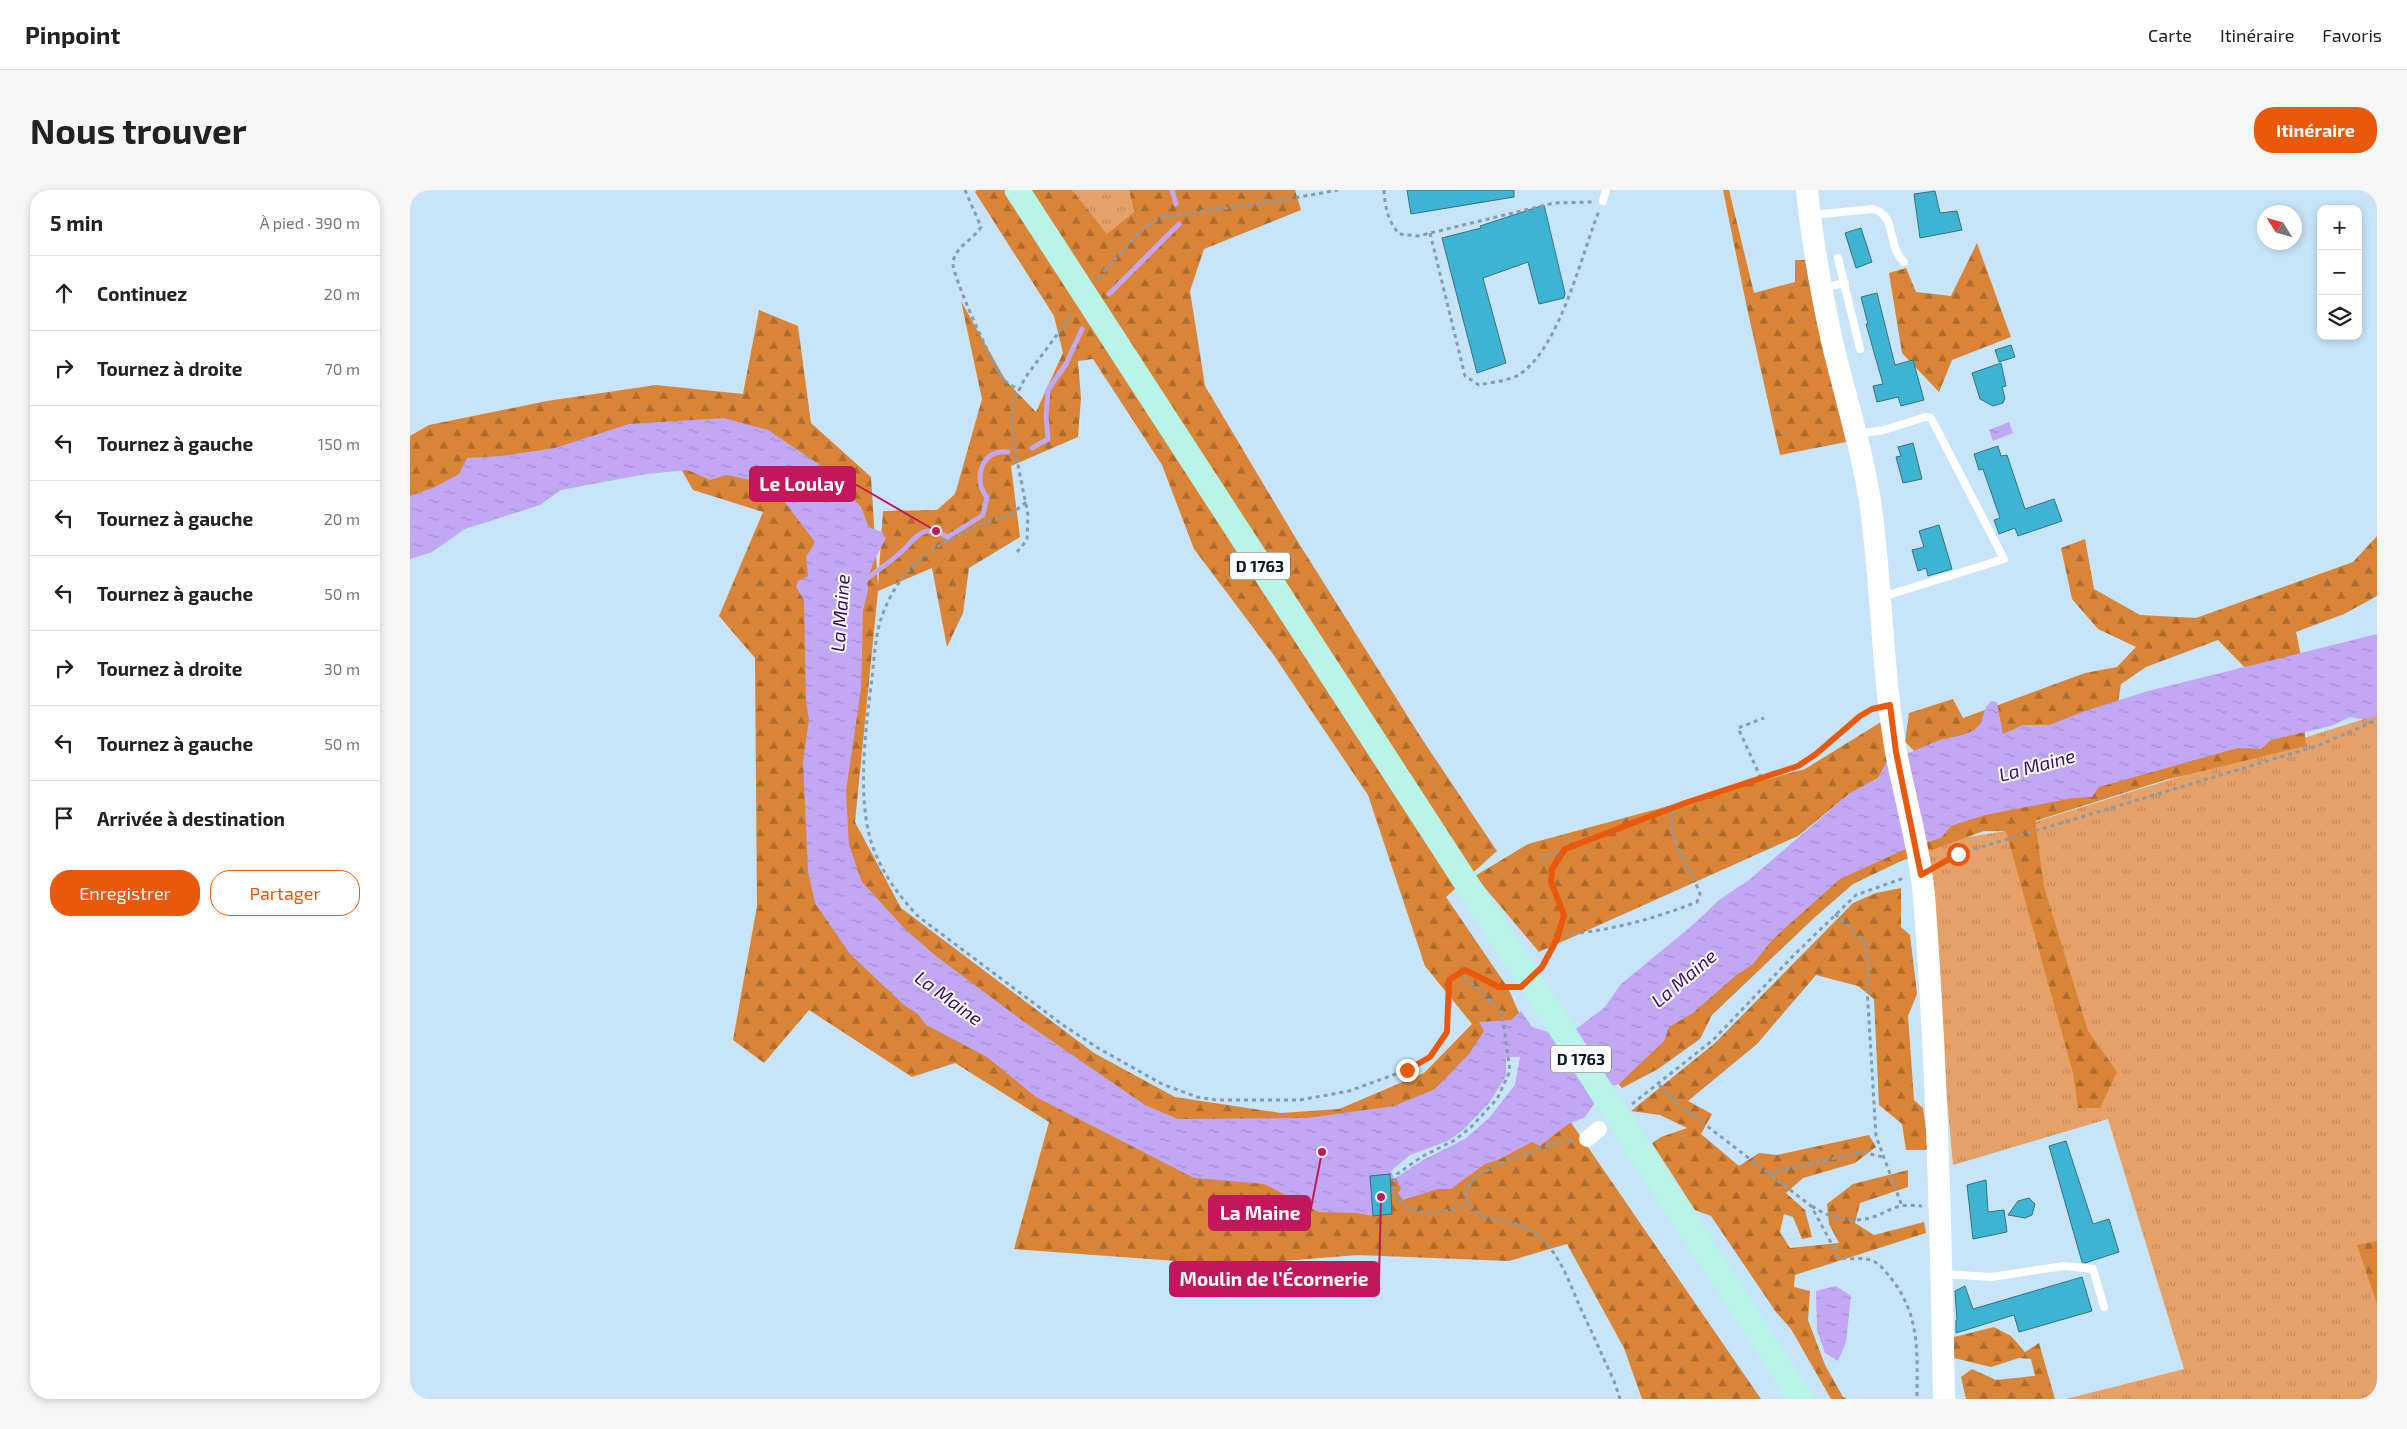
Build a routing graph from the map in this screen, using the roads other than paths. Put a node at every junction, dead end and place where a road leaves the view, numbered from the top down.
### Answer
1 (1017, 190) edge
2 (1606, 190) edge
3 (1807, 190) edge
4 (1603, 201) road end
5 (1809, 216) junction
6 (1838, 258) dead end
7 (1904, 262) dead end
8 (1845, 283) junction
9 (1821, 289) junction
10 (1860, 349) dead end
11 (1856, 434) junction
12 (1879, 598) junction
13 (1942, 1274) junction
14 (2104, 1307) dead end
15 (1801, 1399) edge
16 (1944, 1399) edge

1 - 15 main road, D 1763
2 - 4 lane
3 - 5 street
5 - 7 lane
5 - 9 street
6 - 8 lane
8 - 9 lane
8 - 10 lane
9 - 11 street
11 - 12 street
11 - 12 lane
12 - 13 street
13 - 14 lane
13 - 16 street

